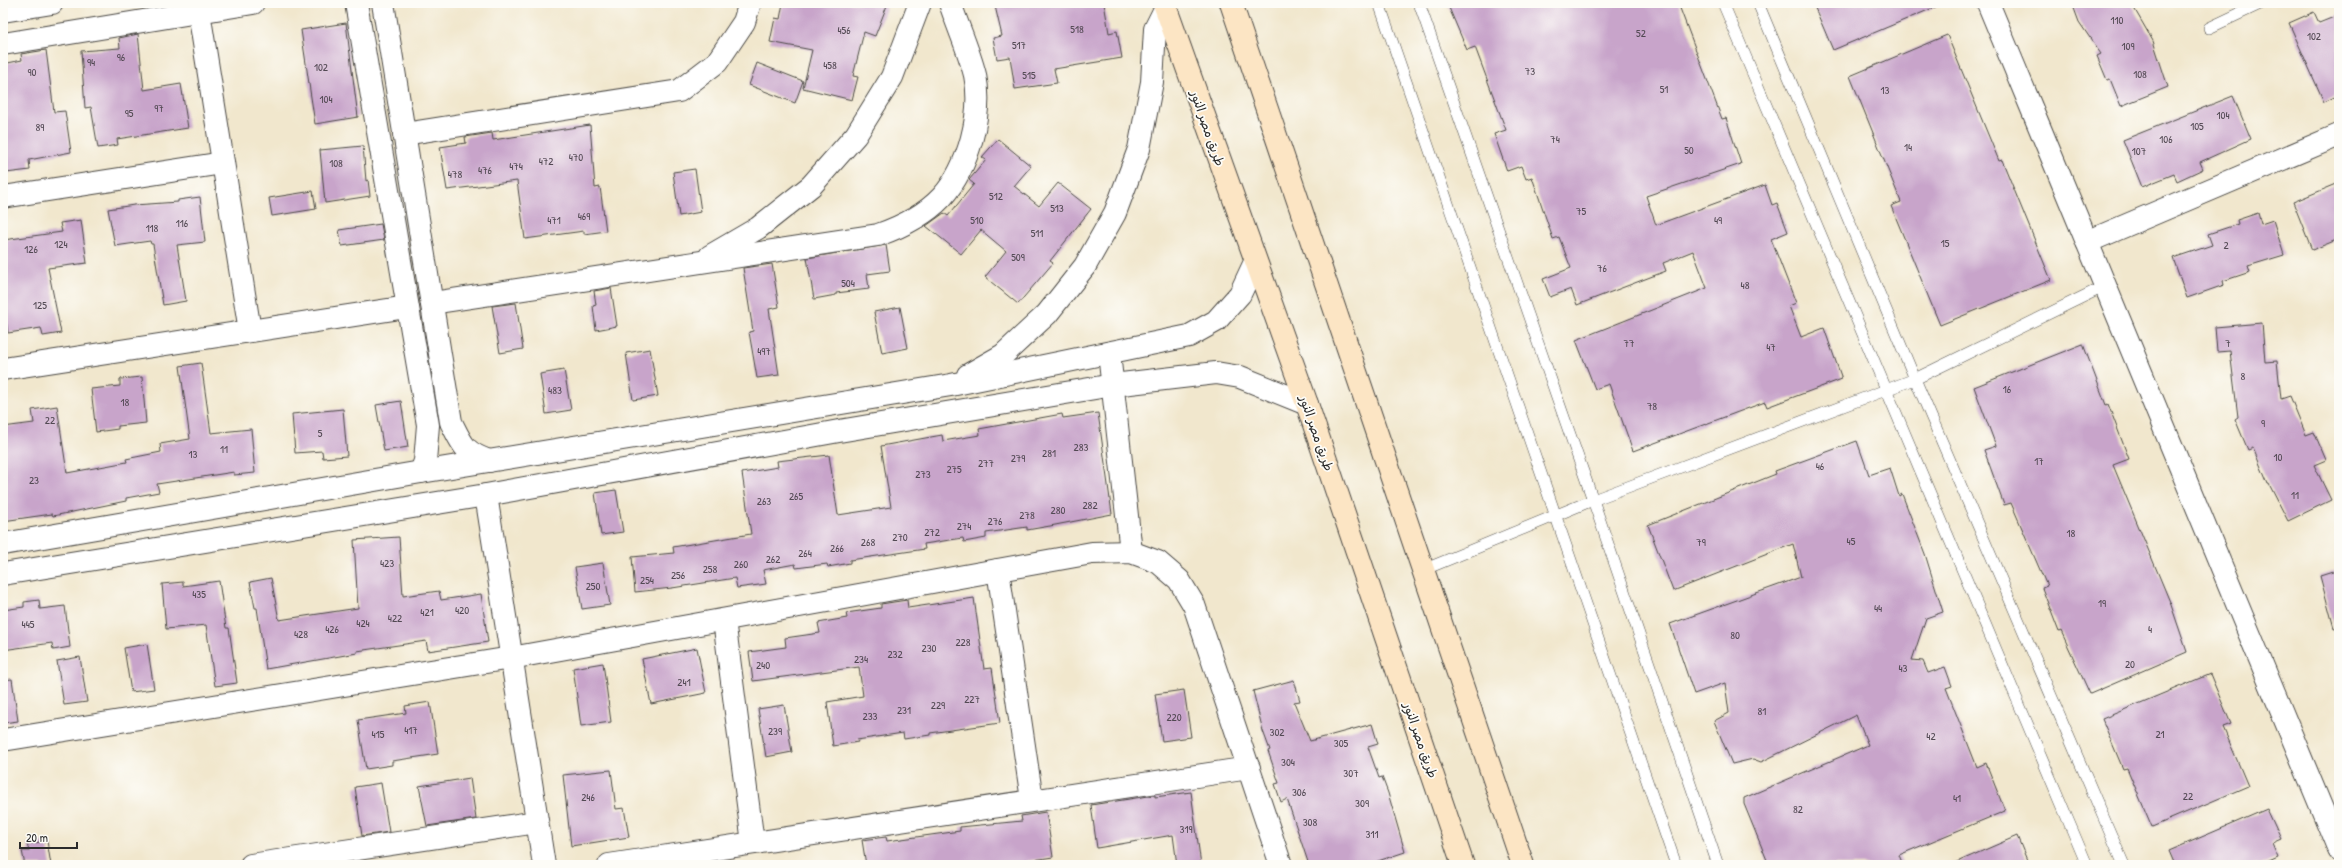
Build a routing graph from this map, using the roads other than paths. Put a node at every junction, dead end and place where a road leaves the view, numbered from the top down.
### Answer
1 (47, 3) edge
2 (253, 3) edge
3 (356, 3) edge
4 (382, 3) edge
5 (750, 3) edge
6 (920, 3) edge
7 (950, 3) edge
8 (1231, 3) edge
9 (1379, 3) edge
10 (1419, 3) edge
11 (1722, 3) edge
12 (1758, 3) edge
13 (1988, 3) edge
14 (2262, 3) edge
15 (1165, 5) edge
16 (3, 11) edge
17 (200, 12) junction
18 (2209, 28) dead end
19 (3, 44) edge
20 (404, 134) junction
21 (2339, 135) edge
22 (223, 163) junction
23 (3, 197) edge
24 (2087, 242) junction
25 (1255, 262) junction
26 (699, 263) junction
27 (2105, 286) junction
28 (432, 303) junction
29 (407, 307) junction
30 (250, 331) junction
31 (1108, 353) junction
32 (3, 369) edge
33 (1915, 379) junction
34 (951, 384) junction
35 (1113, 385) junction
36 (1886, 390) junction
37 (1307, 404) junction
38 (787, 413) junction
39 (792, 439) junction
40 (489, 461) junction
41 (421, 472) junction
42 (486, 495) junction
43 (1594, 500) junction
44 (1556, 515) junction
45 (71, 533) junction
46 (3, 544) edge
47 (1131, 552) junction
48 (77, 562) junction
49 (998, 570) junction
50 (1424, 570) junction
51 (3, 574) edge
52 (724, 620) junction
53 (511, 658) junction
54 (3, 740) edge
55 (1249, 768) junction
56 (1032, 800) junction
57 (537, 822) junction
58 (754, 843) junction
59 (2339, 850) edge
60 (1674, 864) edge
61 (251, 865) edge
62 (544, 865) edge
63 (609, 865) edge
64 (1281, 865) edge
65 (1464, 865) edge
66 (1523, 865) edge
67 (1718, 865) edge
68 (2087, 865) edge
69 (2124, 865) edge

1 - 16 street
2 - 17 street
3 - 29 street
4 - 20 street
5 - 20 street
6 - 26 street
7 - 26 street
8 - 50 street
9 - 44 lane
10 - 43 lane
11 - 36 lane
12 - 33 lane
13 - 24 street
14 - 18 lane
15 - 25 street, طريق مصر النور
15 - 34 street
17 - 19 street
17 - 22 street
20 - 28 street
21 - 24 street
22 - 23 street
22 - 30 street
24 - 27 street
25 - 31 street
25 - 37 street, طريق مصر النور
26 - 28 street
27 - 33 lane
27 - 59 street
28 - 40 street
29 - 30 street
29 - 41 street
30 - 32 street
31 - 34 street
31 - 35 street
33 - 36 lane
33 - 69 lane
34 - 38 street
35 - 37 street
35 - 39 street
35 - 47 street
36 - 43 lane
36 - 68 lane
37 - 65 street, طريق مصر النور
38 - 39 street
38 - 40 street
39 - 42 street
40 - 41 street
41 - 45 street
42 - 48 street
42 - 53 street
43 - 44 lane
43 - 67 lane
44 - 50 lane
44 - 60 lane
45 - 46 street
45 - 48 street
47 - 49 street
47 - 55 street
48 - 51 street
49 - 52 street
49 - 56 street
50 - 66 street
52 - 53 street
52 - 58 street
53 - 54 street
53 - 57 street
55 - 56 street
55 - 64 street
56 - 58 street
57 - 61 street
57 - 62 street
58 - 63 street

